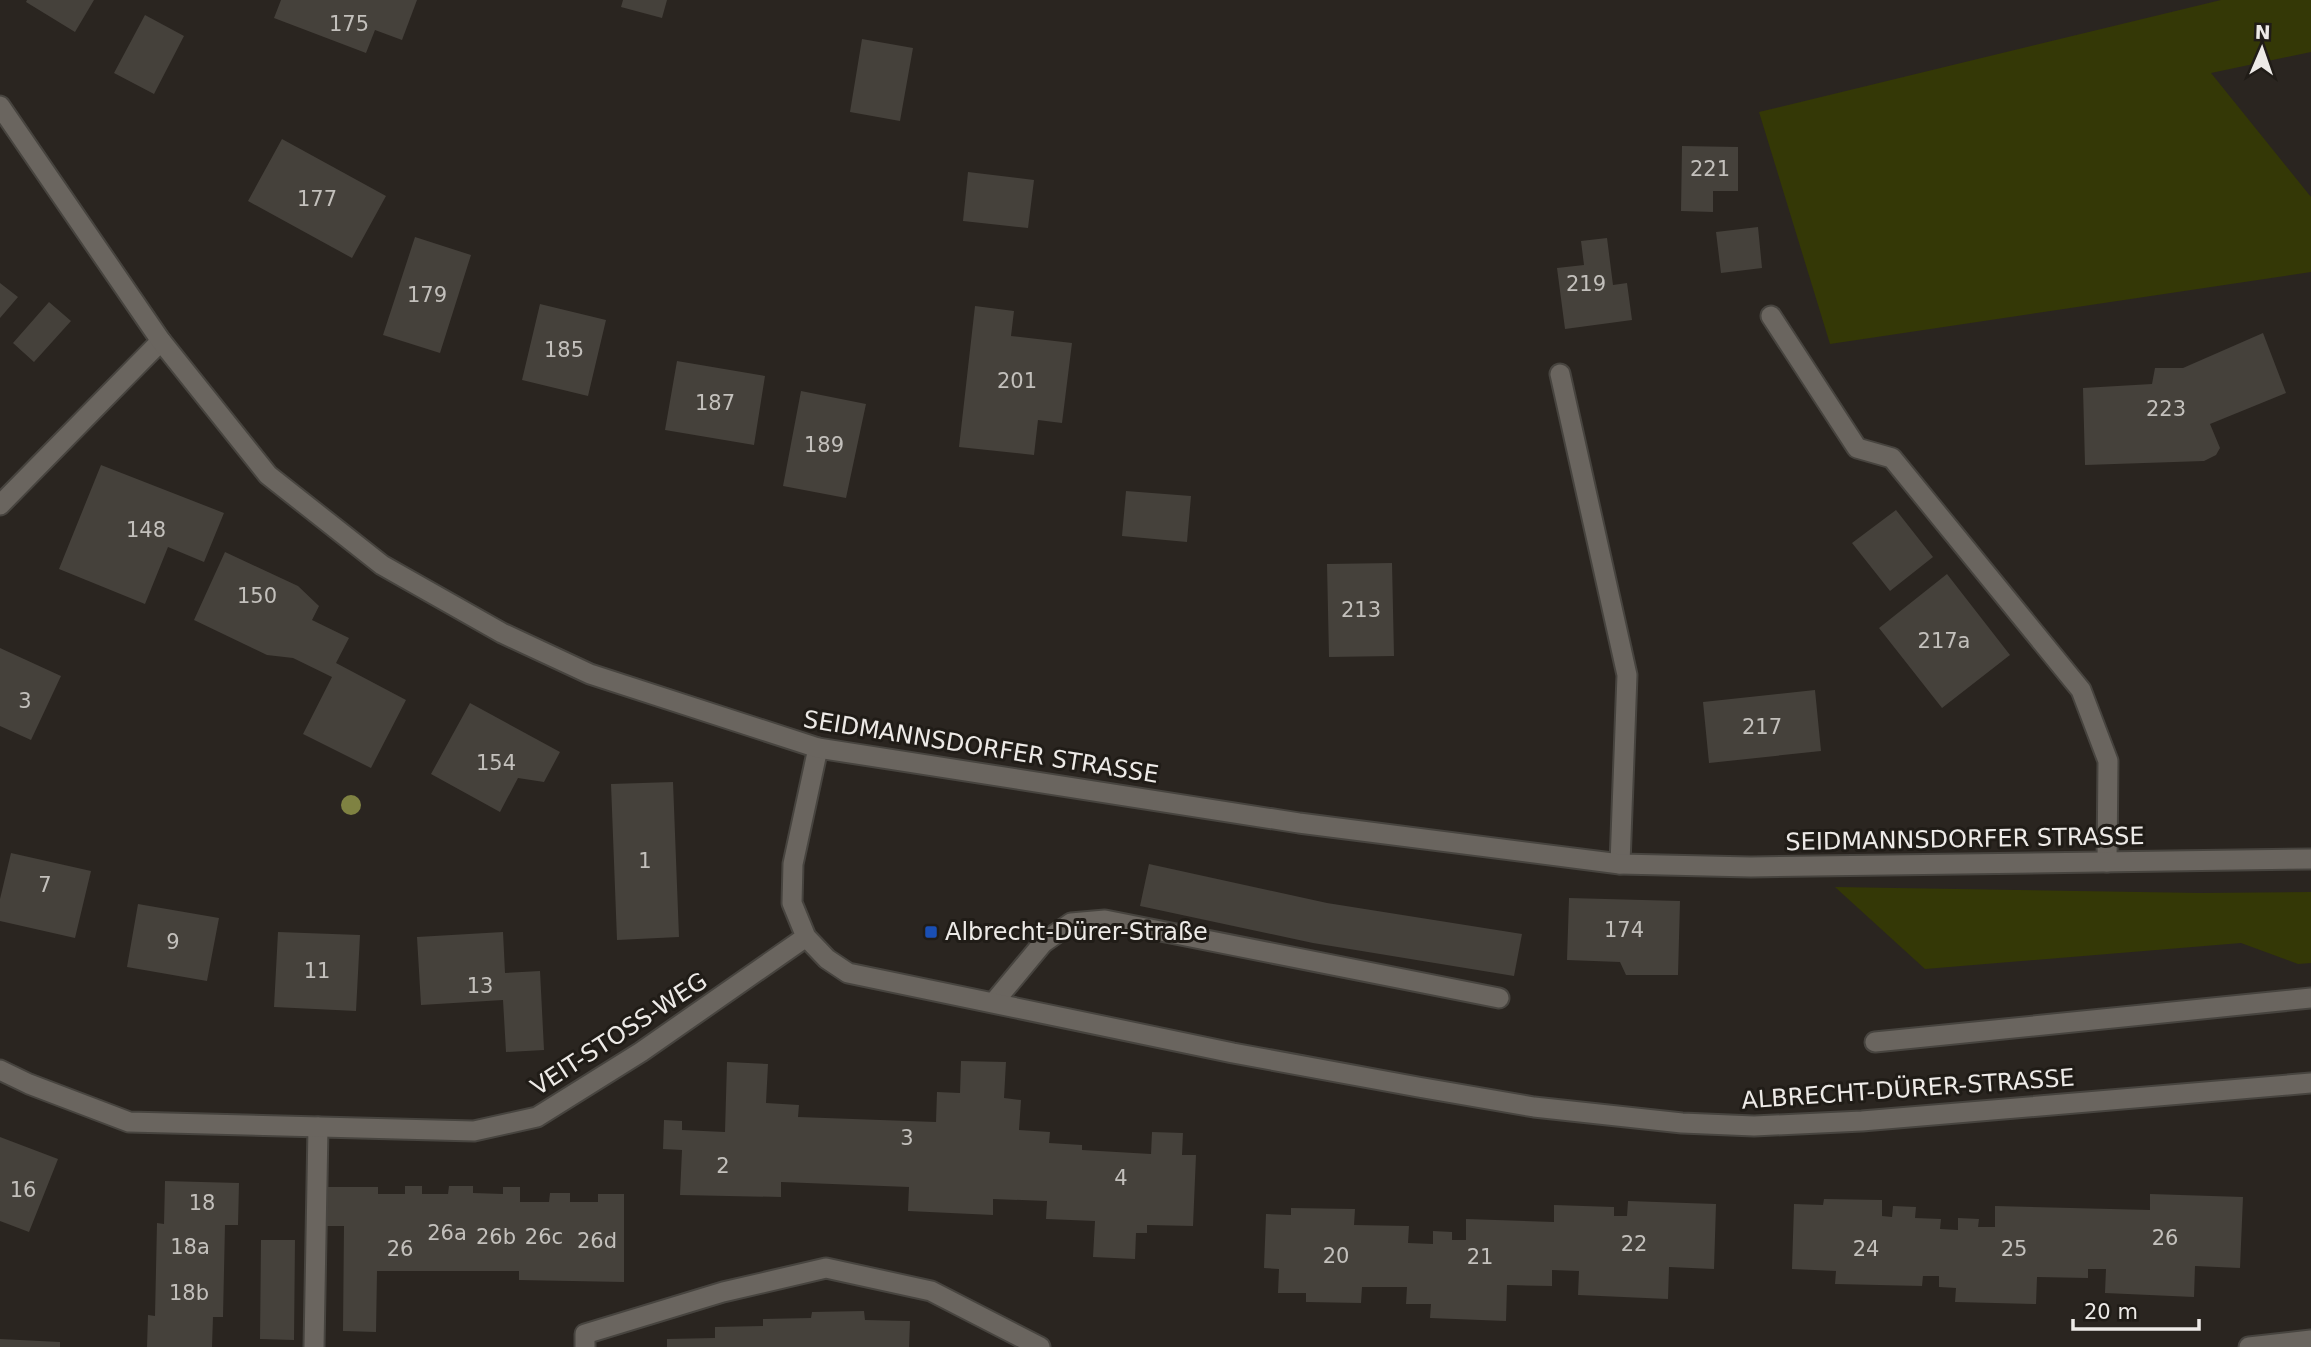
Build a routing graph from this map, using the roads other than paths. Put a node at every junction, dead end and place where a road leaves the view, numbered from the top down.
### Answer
1 (0, 106) edge
2 (1771, 316) dead end
3 (161, 341) junction
4 (1560, 374) dead end
5 (0, 505) edge
6 (818, 748) junction
7 (2311, 859) edge
8 (2107, 862) junction
9 (1620, 864) junction
10 (806, 937) junction
11 (1499, 998) dead end
12 (2311, 998) edge
13 (994, 1002) junction
14 (1875, 1042) dead end
15 (0, 1070) edge
16 (2311, 1083) edge
17 (318, 1127) junction
18 (2311, 1340) edge
19 (314, 1347) edge
20 (585, 1347) edge
21 (1040, 1347) edge
22 (2249, 1347) edge

1 - 3 street, SEIDMANNSDORFER STRASSE
2 - 8 street
3 - 5 street
3 - 6 street, SEIDMANNSDORFER STRASSE
4 - 9 street
6 - 9 street, SEIDMANNSDORFER STRASSE
6 - 10 street, ALBRECHT-DÜRER-STRASSE
7 - 8 street, SEIDMANNSDORFER STRASSE
8 - 9 street, SEIDMANNSDORFER STRASSE
10 - 13 street, ALBRECHT-DÜRER-STRASSE
10 - 17 street, VEIT-STOSS-WEG
11 - 13 street
12 - 14 street
13 - 16 street, ALBRECHT-DÜRER-STRASSE
15 - 17 street, VEIT-STOSS-WEG
17 - 19 street
18 - 22 street
20 - 21 street

